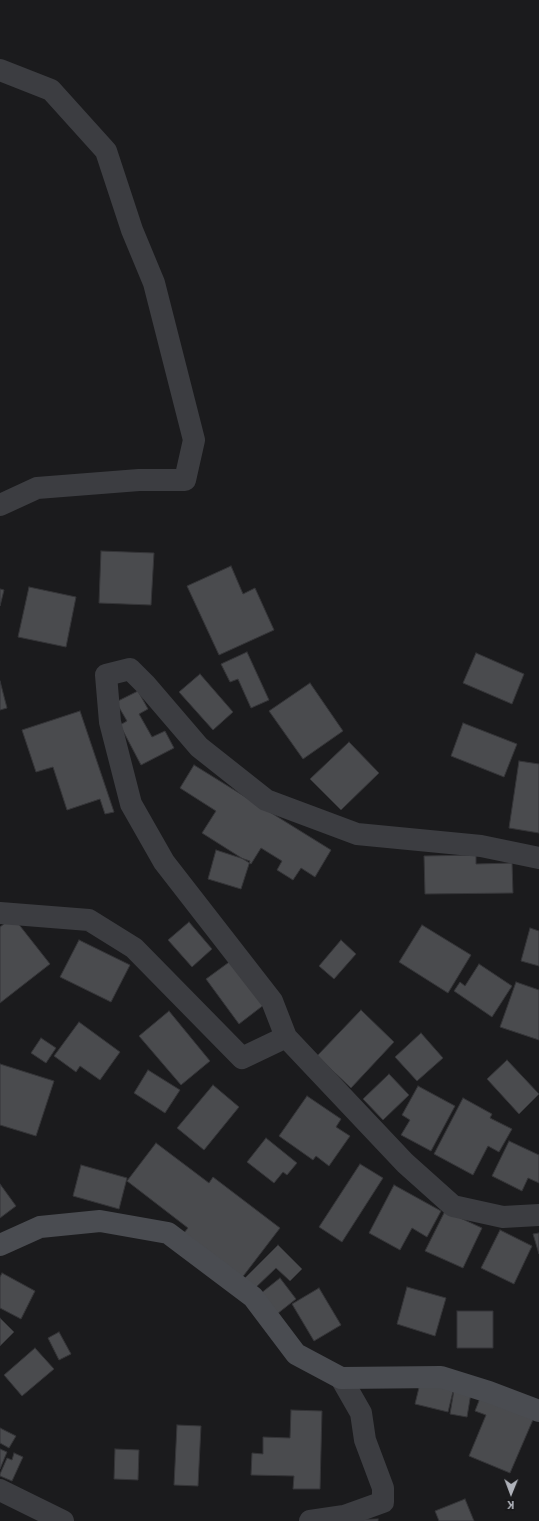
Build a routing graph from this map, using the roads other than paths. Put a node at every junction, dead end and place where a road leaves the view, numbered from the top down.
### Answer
1 (0, 70) edge
2 (0, 505) edge
3 (539, 858) edge
4 (0, 913) edge
5 (286, 1037) junction
6 (539, 1216) edge
7 (0, 1245) edge
8 (340, 1378) junction
9 (539, 1411) edge
10 (0, 1490) edge
11 (63, 1521) edge
12 (310, 1521) edge

1 - 2 street
3 - 5 street
4 - 5 street
5 - 6 street
7 - 8 street
8 - 9 street
8 - 12 street
10 - 11 street

